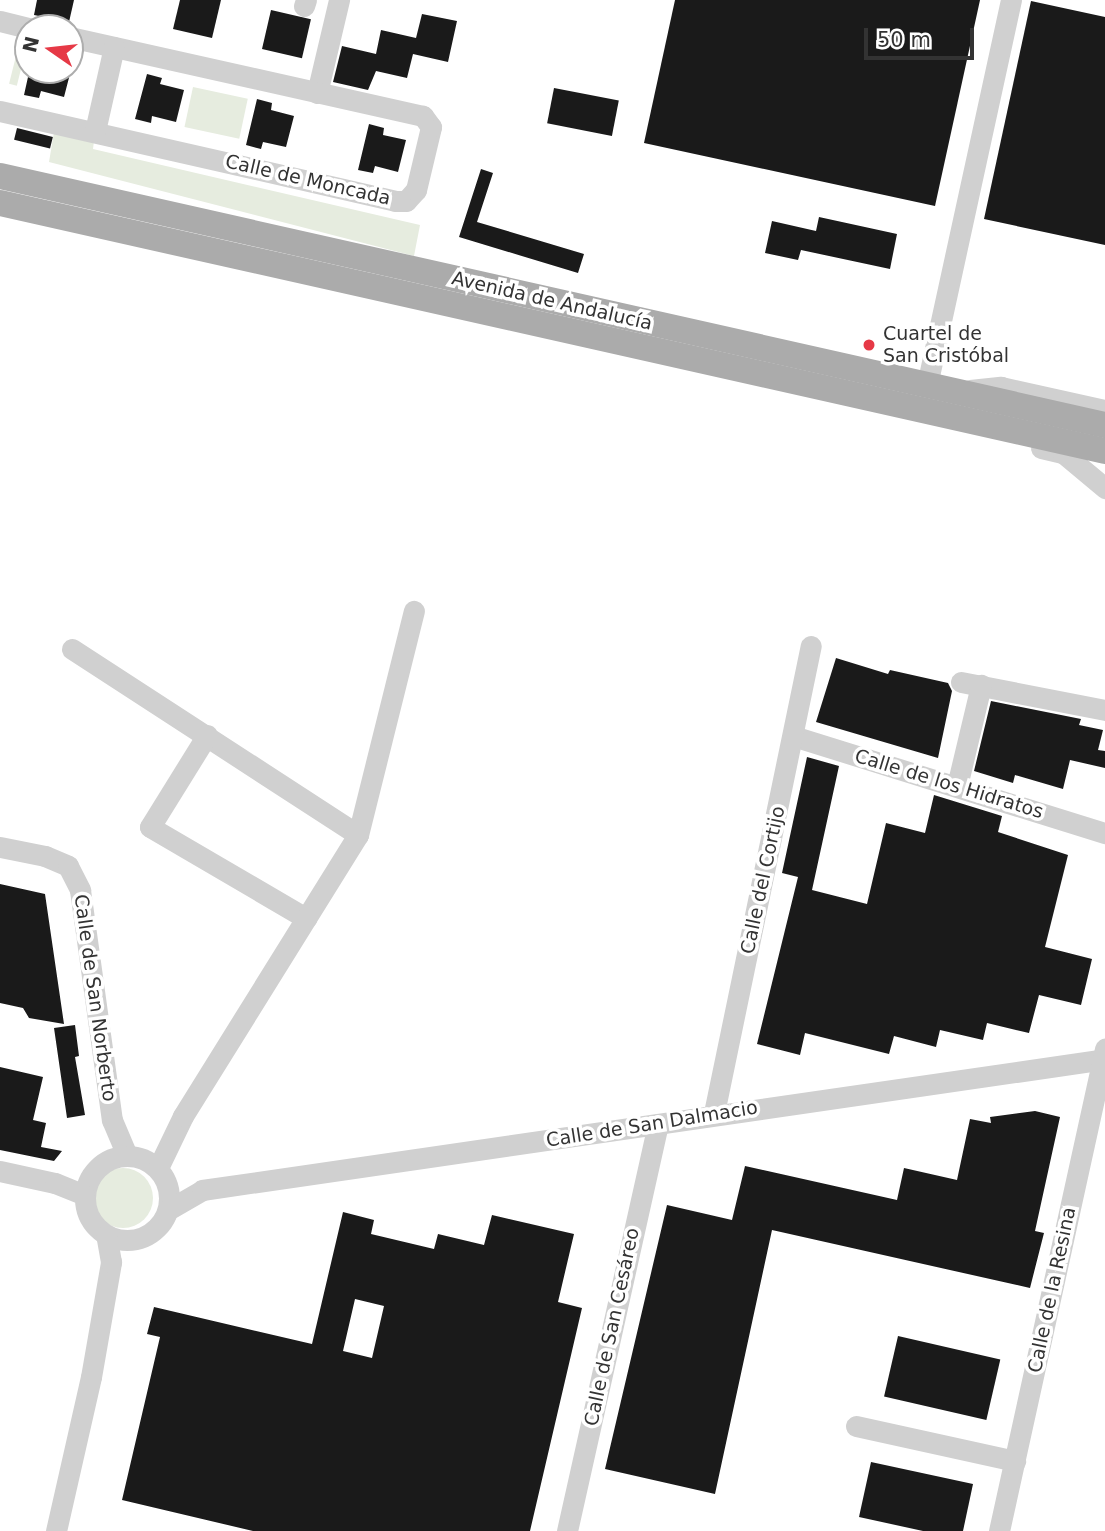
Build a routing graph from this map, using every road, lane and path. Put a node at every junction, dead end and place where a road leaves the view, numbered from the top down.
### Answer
1 (339, 0) edge
2 (1011, 0) edge
3 (84, 40) edge
4 (114, 47) junction
5 (317, 93) junction
6 (0, 111) edge
7 (95, 131) junction
8 (0, 176) edge
9 (0, 203) edge
10 (799, 384) junction
11 (927, 385) junction
12 (957, 391) junction
13 (1105, 410) edge
14 (1105, 425) edge
15 (1105, 451) edge
16 (1105, 488) edge
17 (414, 611) dead end
18 (811, 646) dead end
19 (72, 649) dead end
20 (1105, 710) edge
21 (207, 735) junction
22 (793, 736) junction
23 (957, 786) junction
24 (1105, 832) edge
25 (358, 835) junction
26 (0, 846) edge
27 (306, 918) junction
28 (1104, 1055) edge
29 (714, 1114) junction
30 (657, 1124) junction
31 (109, 1163) junction
32 (0, 1171) edge
33 (161, 1173) junction
34 (55, 1183) junction
35 (202, 1190) junction
36 (84, 1195) junction
37 (168, 1210) junction
38 (106, 1236) junction
39 (130, 1241) junction
40 (111, 1262) junction
41 (856, 1426) dead end
42 (1015, 1461) junction
43 (56, 1531) edge
44 (567, 1531) edge
45 (999, 1531) edge

1 - 5 street
2 - 11 street
3 - 4 street, Calle de Moncada
4 - 5 street, Calle de Moncada
4 - 7 street
5 - 7 street, Calle de Moncada
6 - 7 street, Calle de Moncada
8 - 11 main road, Avenida de Andalucía
9 - 10 main road, Avenida de Andalucía
10 - 15 main road, Avenida de Andalucía
10 - 16 street, Avenida de Andalucía
11 - 12 main road, Avenida de Andalucía
12 - 13 street
12 - 14 main road, Avenida de Andalucía
17 - 25 street
18 - 22 street, Calle del Cortijo
19 - 21 street
20 - 23 street
21 - 25 street
21 - 27 street
22 - 23 street, Calle de los Hidratos
22 - 29 street, Calle del Cortijo
23 - 24 street, Calle de los Hidratos
25 - 27 street
26 - 31 street, Calle de San Norberto
27 - 33 street
28 - 29 street, Calle de San Dalmacio
28 - 42 street, Calle de la Resina
29 - 30 street, Calle de San Dalmacio
30 - 35 street, Calle de San Dalmacio
30 - 44 street, Calle de San Cesáreo
31 - 33 street
31 - 34 street
31 - 36 street
32 - 34 street
33 - 35 street, Calle de San Dalmacio
33 - 37 street
34 - 36 street
35 - 37 street, Calle de San Dalmacio
36 - 38 street
37 - 39 street
38 - 39 street
38 - 40 street
39 - 40 street
40 - 43 street
41 - 42 street
42 - 45 street, Calle de la Resina

